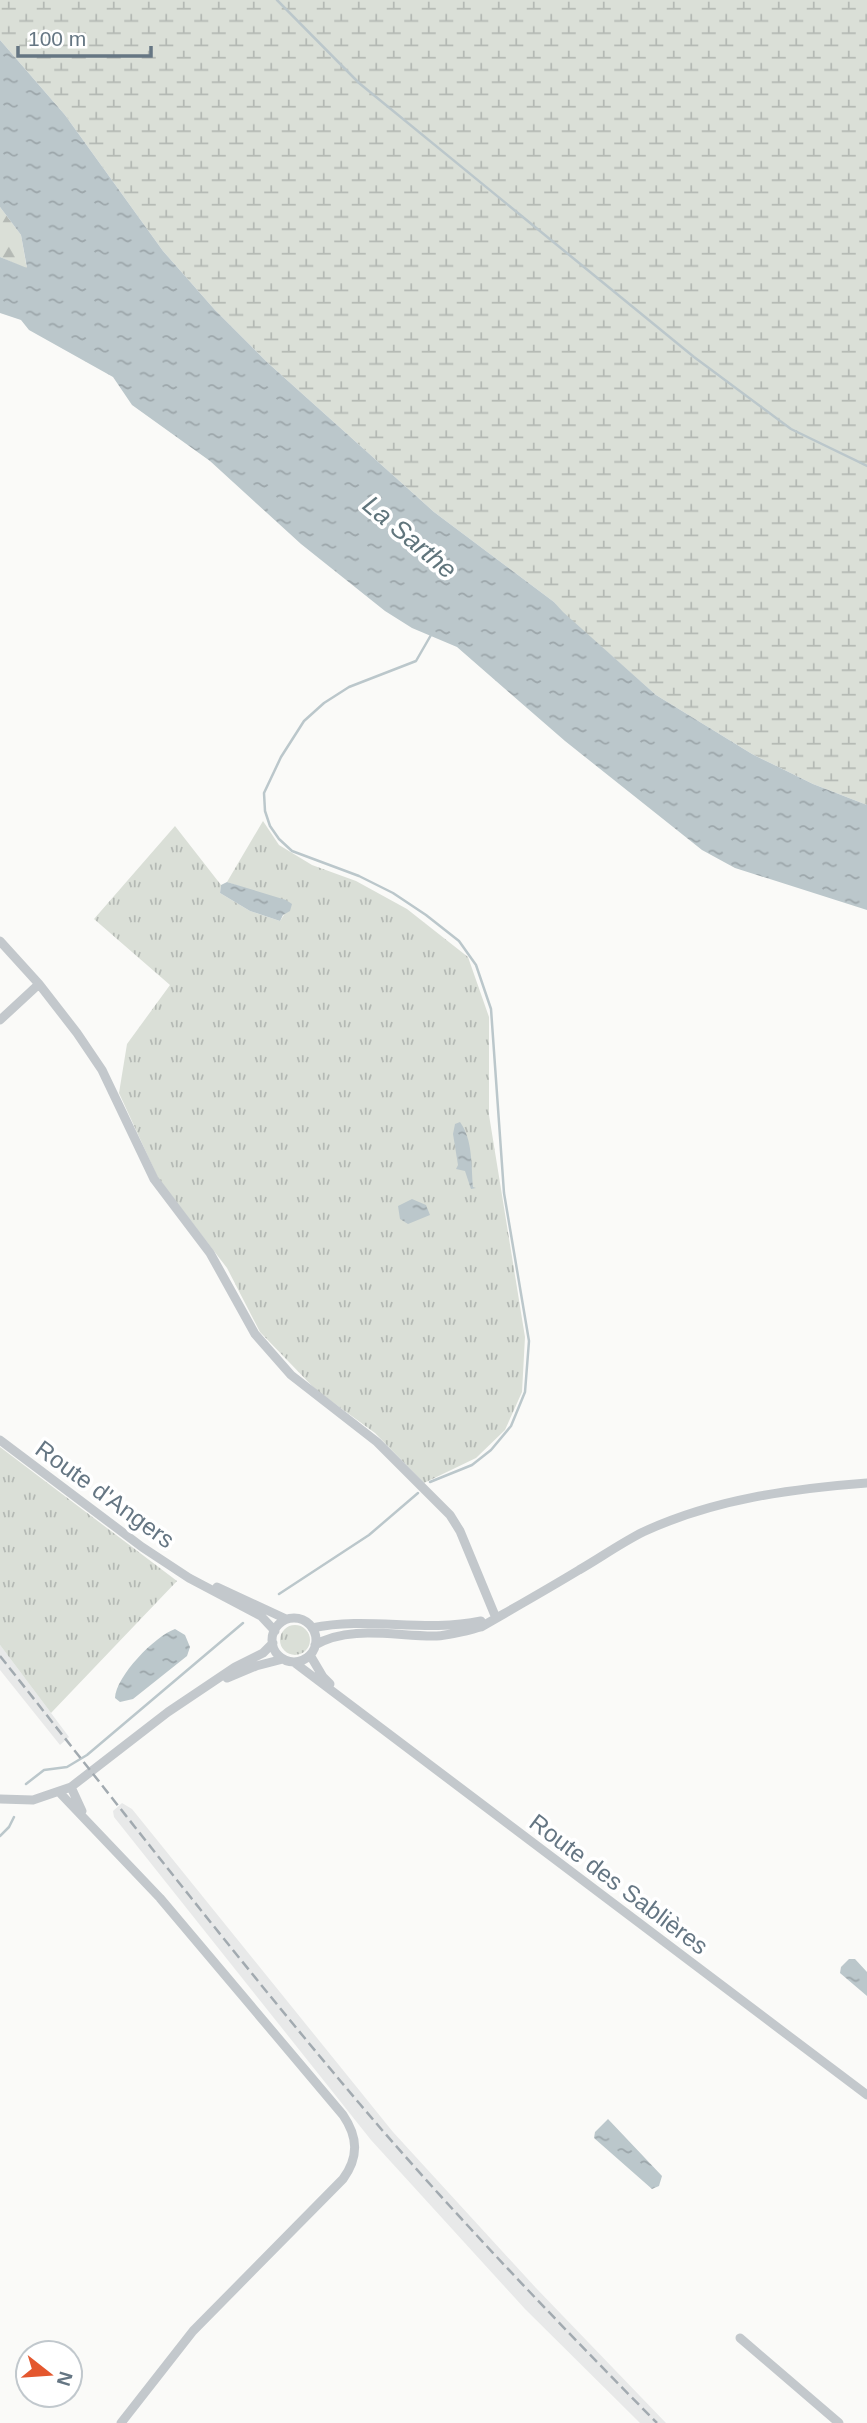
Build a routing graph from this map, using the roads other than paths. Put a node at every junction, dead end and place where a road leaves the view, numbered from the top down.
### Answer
1 (0, 941) edge
2 (38, 983) junction
3 (0, 1020) edge
4 (0, 1440) edge
5 (867, 1483) edge
6 (189, 1578) junction
7 (496, 1618) junction
8 (286, 1619) junction
9 (312, 1628) junction
10 (275, 1631) junction
11 (273, 1643) junction
12 (312, 1650) junction
13 (283, 1659) junction
14 (295, 1663) junction
15 (209, 1685) junction
16 (349, 1702) junction
17 (71, 1787) junction
18 (60, 1793) junction
19 (0, 1799) edge
20 (88, 1822) junction
21 (867, 2095) edge
22 (740, 2338) dead end
23 (121, 2423) edge
24 (839, 2423) edge

1 - 2 street
2 - 3 street
2 - 7 street
4 - 6 street, Route d'Angers
5 - 7 street
6 - 8 street, Route d'Angers
6 - 10 street, Route d'Angers
7 - 9 street
7 - 12 street
8 - 9 street
8 - 10 street
9 - 12 street
10 - 11 street
11 - 13 street
11 - 15 street
12 - 14 street
12 - 16 street, Route des Sablières
13 - 14 street
13 - 15 street
14 - 16 street, Route des Sablières
15 - 17 street
16 - 21 street, Route des Sablières
17 - 18 street
17 - 20 street
18 - 19 street
18 - 20 street
20 - 23 street
22 - 24 street

